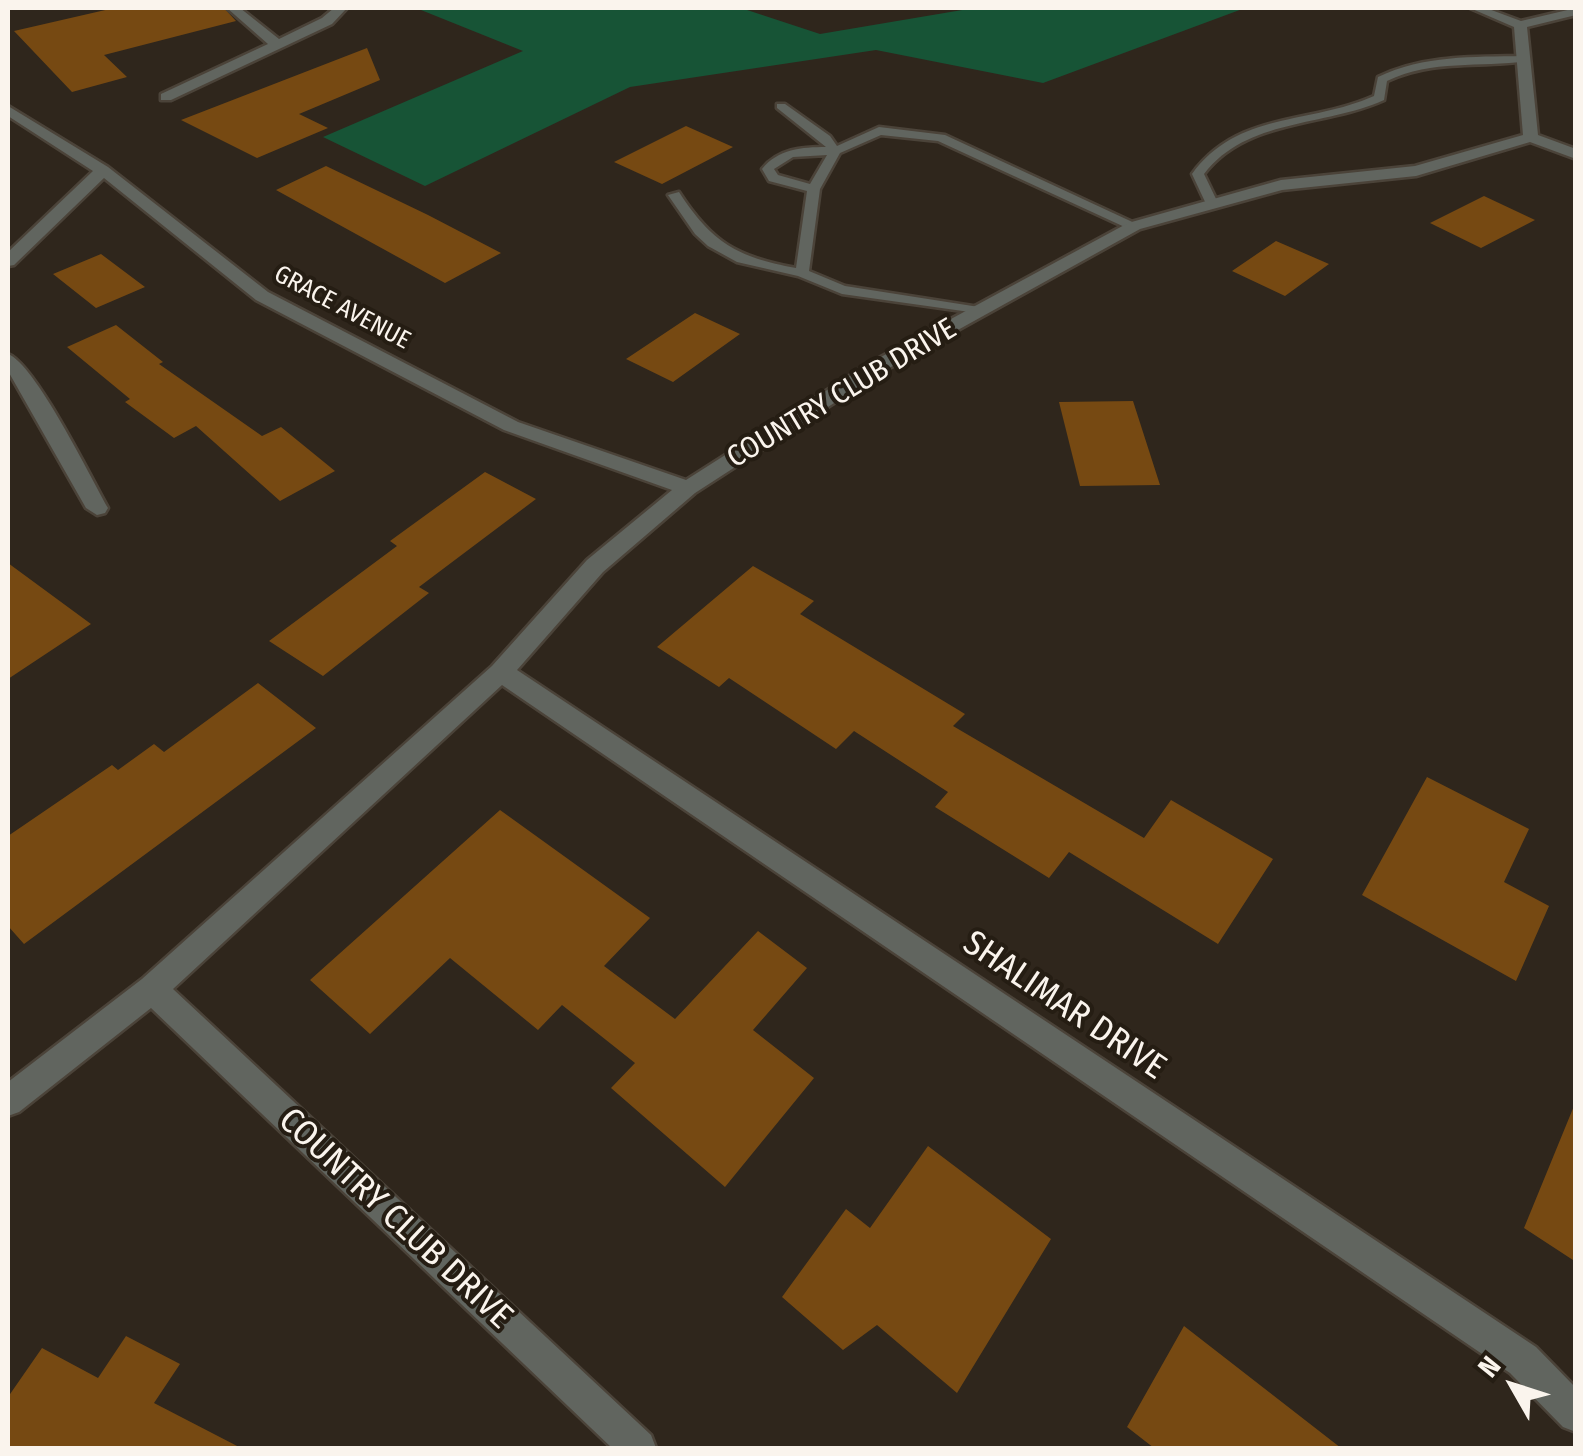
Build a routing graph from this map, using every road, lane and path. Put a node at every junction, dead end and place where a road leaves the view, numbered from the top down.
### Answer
1 (233, 8) edge
2 (341, 8) edge
3 (1476, 8) edge
4 (1576, 12) edge
5 (1520, 24) junction
6 (277, 44) junction
7 (1523, 59) junction
8 (166, 97) dead end
9 (781, 106) dead end
10 (8, 110) edge
11 (1531, 137) junction
12 (835, 151) junction
13 (1576, 156) edge
14 (103, 170) junction
15 (814, 189) junction
16 (674, 194) dead end
17 (1212, 203) junction
18 (1134, 226) junction
19 (8, 261) edge
20 (802, 272) junction
21 (978, 312) junction
22 (8, 360) edge
23 (688, 488) junction
24 (97, 508) dead end
25 (502, 672) junction
26 (152, 989) junction
27 (8, 1101) edge
28 (1576, 1414) edge
29 (638, 1448) edge

1 - 6 street
2 - 6 street
3 - 5 street
4 - 5 street
5 - 7 street
6 - 8 street
7 - 11 street
7 - 17 lane
9 - 12 lane
10 - 14 street, GRACE AVENUE
11 - 13 street
11 - 17 street, COUNTRY CLUB DRIVE
12 - 15 lane
12 - 15 lane
12 - 18 lane
14 - 19 street
14 - 23 street, GRACE AVENUE
15 - 20 lane
16 - 20 lane
17 - 18 street, COUNTRY CLUB DRIVE
18 - 21 street, COUNTRY CLUB DRIVE
20 - 21 lane
21 - 23 street, COUNTRY CLUB DRIVE
22 - 24 street
23 - 25 street, COUNTRY CLUB DRIVE
25 - 26 street, COUNTRY CLUB DRIVE
25 - 28 street, SHALIMAR DRIVE
26 - 27 street, COUNTRY CLUB DRIVE
26 - 29 street, COUNTRY CLUB DRIVE

